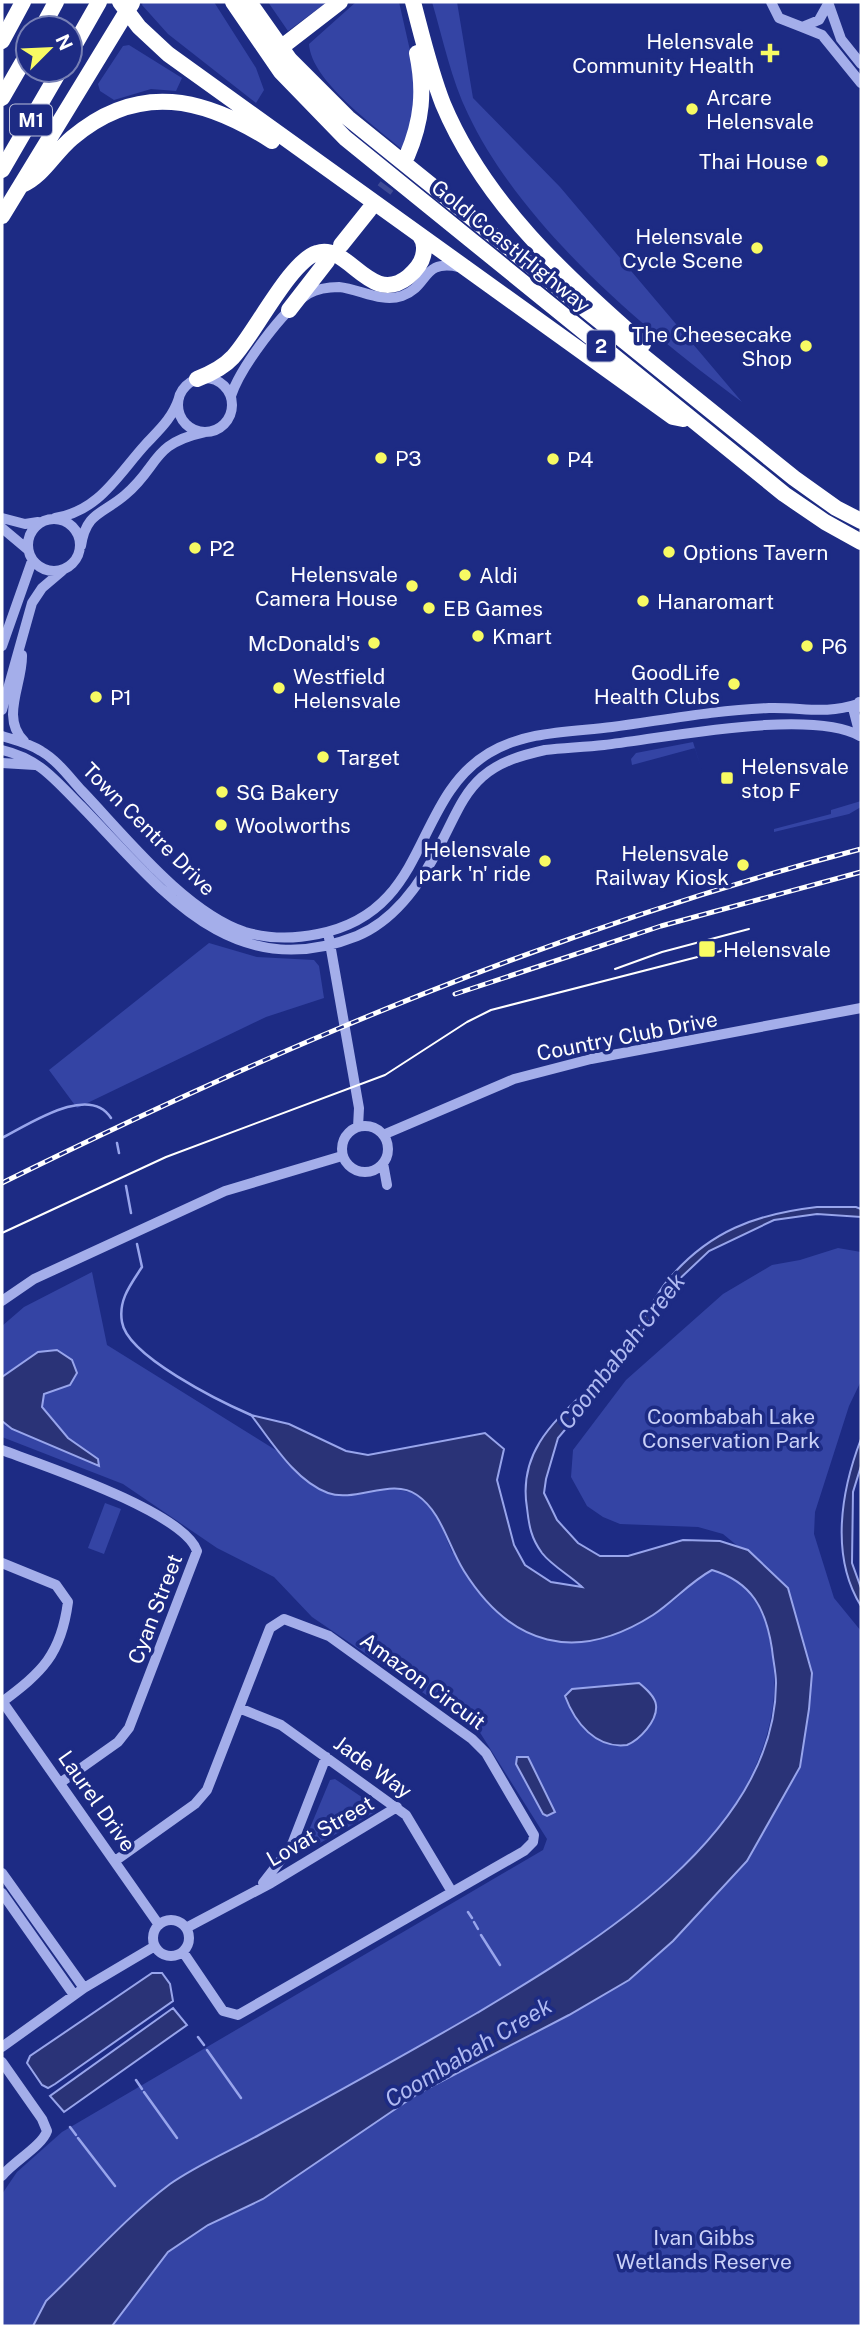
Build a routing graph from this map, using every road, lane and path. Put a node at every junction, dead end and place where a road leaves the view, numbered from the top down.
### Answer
1 (23, 2) edge
2 (99, 2) edge
3 (120, 2) edge
4 (132, 2) edge
5 (233, 2) edge
6 (249, 2) edge
7 (340, 2) edge
8 (771, 2) edge
9 (829, 4) edge
10 (415, 7) edge
11 (802, 27) junction
12 (84, 28) edge
13 (2, 41) edge
14 (275, 52) junction
15 (861, 64) edge
16 (14, 77) edge
17 (861, 83) edge
18 (52, 84) edge
19 (2, 98) edge
20 (398, 155) junction
21 (312, 159) junction
22 (2, 170) edge
23 (22, 186) junction
24 (382, 195) junction
25 (2, 216) edge
26 (420, 236) junction
27 (341, 245) dead end
28 (327, 261) dead end
29 (466, 269) junction
30 (289, 310) junction
31 (197, 379) junction
32 (690, 394) junction
33 (231, 396) junction
34 (179, 398) junction
35 (695, 421) junction
36 (205, 432) junction
37 (2, 518) edge
38 (55, 518) junction
39 (861, 521) edge
40 (41, 522) junction
41 (2, 528) edge
42 (861, 542) edge
43 (80, 546) junction
44 (27, 549) junction
45 (32, 561) junction
46 (62, 571) junction
47 (2, 642) edge
48 (20, 644) junction
49 (859, 702) edge
50 (2, 710) edge
51 (708, 713) junction
52 (711, 730) junction
53 (2, 736) edge
54 (861, 736) edge
55 (26, 744) junction
56 (2, 750) edge
57 (2, 763) edge
58 (41, 766) junction
59 (81, 790) junction
60 (96, 822) junction
61 (329, 937) junction
62 (861, 1008) edge
63 (407, 1124) junction
64 (364, 1127) junction
65 (383, 1135) junction
66 (388, 1149) junction
67 (342, 1156) junction
68 (2, 1301) edge
69 (2, 1450) edge
70 (2, 1563) edge
71 (2, 1702) edge
72 (239, 1708) junction
73 (326, 1757) junction
74 (60, 1783) junction
75 (397, 1807) junction
76 (116, 1861) junction
77 (2, 1873) edge
78 (261, 1886) junction
79 (452, 1892) junction
80 (2, 1893) edge
81 (159, 1924) junction
82 (186, 1928) junction
83 (155, 1947) junction
84 (183, 1952) junction
85 (79, 1992) junction
86 (2, 2047) edge
87 (2, 2062) edge
88 (2, 2176) edge

1 - 13 highway
2 - 12 highway
3 - 21 highway
4 - 23 highway
5 - 14 highway, Gold Coast Highway / 2
6 - 14 highway, Gold Coast Highway / 2
7 - 14 highway
8 - 11 street
9 - 11 street
9 - 15 street
10 - 20 highway
10 - 32 highway
11 - 17 street
14 - 20 highway, Gold Coast Highway / 2
14 - 24 highway, Gold Coast Highway / 2
16 - 19 highway, M1
18 - 22 highway, M1
20 - 32 highway, Gold Coast Highway / 2
21 - 23 highway
21 - 24 highway
23 - 25 highway
24 - 26 highway
24 - 27 highway
24 - 35 highway, Gold Coast Highway / 2
26 - 29 highway
26 - 31 highway
28 - 30 highway
29 - 30 street
29 - 35 highway
30 - 33 street
31 - 33 street
31 - 34 street
32 - 39 highway, Gold Coast Highway / 2
33 - 36 street
34 - 36 street
34 - 38 street
35 - 42 highway, Gold Coast Highway / 2
36 - 43 street
37 - 40 street
38 - 40 street
38 - 43 street
40 - 44 street
41 - 44 street
43 - 46 street
44 - 45 street
45 - 46 street
45 - 47 street
46 - 48 street
47 - 48 street
48 - 50 street
48 - 55 street
49 - 51 street, Town Centre Drive
49 - 54 street
51 - 52 street
51 - 61 street, Town Centre Drive
52 - 54 street
52 - 61 street, Town Centre Drive
53 - 55 street, Town Centre Drive
55 - 59 street, Town Centre Drive
56 - 58 street, Town Centre Drive
57 - 58 street
58 - 60 street, Town Centre Drive
59 - 60 street
59 - 61 street, Town Centre Drive
60 - 61 street, Town Centre Drive
61 - 64 street
62 - 63 street, Country Club Drive
63 - 65 street, Country Club Drive
63 - 66 street, Country Club Drive
64 - 65 street
64 - 67 street
65 - 66 street
66 - 67 street, Country Club Drive
67 - 68 street
69 - 74 street, Cyan Street
70 - 71 street
71 - 74 street, Laurel Drive
72 - 73 street, Jade Way
72 - 76 street, Amazon Circuit
72 - 79 street, Amazon Circuit
73 - 75 street, Jade Way
73 - 78 street, Lovat Street
74 - 76 street, Laurel Drive
75 - 78 street, Lovat Street
75 - 79 street, Jade Way
76 - 81 street, Laurel Drive
77 - 85 street
78 - 82 street, Lovat Street
79 - 84 street, Amazon Circuit
80 - 85 street
81 - 82 street
81 - 83 street
82 - 84 street
83 - 84 street
83 - 85 street
85 - 86 street
87 - 88 street

